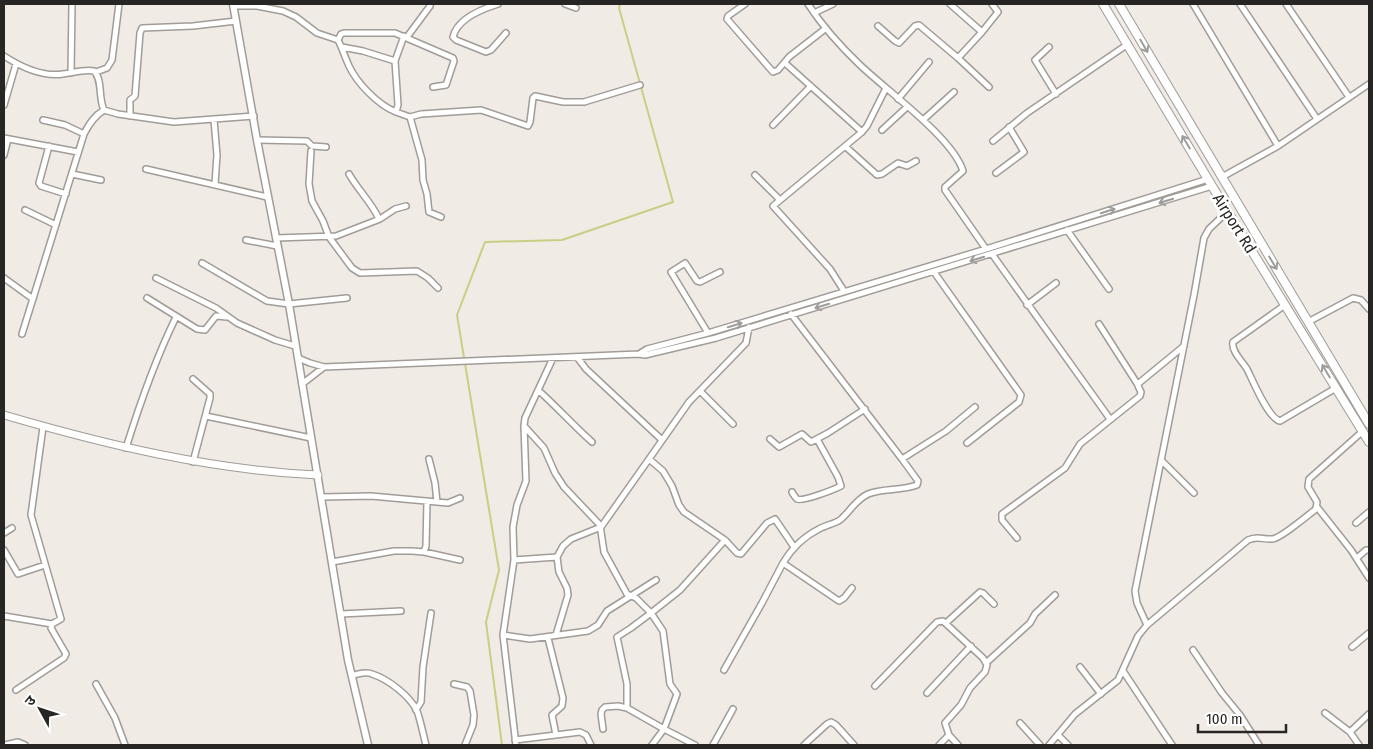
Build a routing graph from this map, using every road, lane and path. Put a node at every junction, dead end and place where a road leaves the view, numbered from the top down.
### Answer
1 (72, 4) edge
2 (119, 4) edge
3 (498, 4) edge
4 (565, 4) edge
5 (745, 4) edge
6 (808, 4) edge
7 (833, 4) edge
8 (950, 4) edge
9 (992, 4) edge
10 (1103, 4) edge
11 (1119, 4) edge
12 (1193, 4) edge
13 (1240, 4) edge
14 (1286, 4) edge
15 (233, 5) edge
16 (430, 6) dead end
17 (576, 8) dead end
18 (814, 13) junction
19 (236, 21) junction
20 (878, 26) dead end
21 (825, 29) junction
22 (982, 32) junction
23 (506, 33) dead end
24 (406, 36) junction
25 (338, 40) junction
26 (1128, 44) junction
27 (342, 47) junction
28 (1049, 47) dead end
29 (4, 56) edge
30 (958, 58) junction
31 (394, 61) junction
32 (929, 62) dead end
33 (785, 63) junction
34 (16, 64) junction
35 (96, 72) junction
36 (71, 73) junction
37 (1369, 84) edge
38 (640, 86) dead end
39 (811, 86) junction
40 (433, 87) dead end
41 (990, 87) dead end
42 (886, 88) junction
43 (954, 92) dead end
44 (1056, 94) junction
45 (1349, 97) junction
46 (898, 99) junction
47 (4, 106) edge
48 (907, 106) junction
49 (104, 110) junction
50 (396, 112) junction
51 (130, 116) junction
52 (254, 116) junction
53 (410, 117) junction
54 (1317, 119) junction
55 (43, 120) dead end
56 (214, 120) junction
57 (922, 120) junction
58 (773, 125) dead end
59 (1009, 128) junction
60 (882, 130) dead end
61 (862, 132) junction
62 (84, 134) junction
63 (6, 139) edge
64 (257, 140) junction
65 (993, 141) dead end
66 (49, 146) junction
67 (326, 146) dead end
68 (1278, 146) junction
69 (846, 147) junction
70 (311, 151) dead end
71 (78, 152) junction
72 (4, 155) edge
73 (916, 160) dead end
74 (146, 169) dead end
75 (996, 173) dead end
76 (72, 174) junction
77 (350, 174) dead end
78 (755, 175) dead end
79 (1222, 177) junction
80 (101, 180) dead end
81 (1210, 183) junction
82 (215, 184) junction
83 (66, 194) junction
84 (268, 197) junction
85 (780, 200) junction
86 (406, 206) dead end
87 (25, 210) dead end
88 (1228, 211) junction
89 (441, 217) dead end
90 (379, 219) junction
91 (56, 225) junction
92 (1067, 230) junction
93 (329, 237) junction
94 (276, 238) junction
95 (246, 240) dead end
96 (277, 246) junction
97 (986, 249) junction
98 (992, 254) junction
99 (202, 263) dead end
100 (720, 272) dead end
101 (934, 272) junction
102 (4, 278) edge
103 (156, 278) dead end
104 (1056, 283) dead end
105 (438, 288) dead end
106 (1108, 289) dead end
107 (844, 291) junction
108 (148, 298) dead end
109 (347, 298) dead end
110 (33, 299) junction
111 (289, 304) junction
112 (1285, 304) junction
113 (1027, 305) junction
114 (1369, 309) edge
115 (791, 314) junction
116 (176, 317) junction
117 (227, 317) junction
118 (1308, 322) junction
119 (1099, 324) dead end
120 (749, 328) junction
121 (708, 333) junction
122 (22, 334) dead end
123 (295, 346) junction
124 (1184, 346) junction
125 (639, 354) junction
126 (577, 357) junction
127 (298, 358) junction
128 (553, 358) junction
129 (324, 366) junction
130 (193, 379) dead end
131 (302, 384) junction
132 (1138, 385) junction
133 (1336, 388) junction
134 (538, 390) junction
135 (700, 391) junction
136 (975, 407) dead end
137 (865, 409) junction
138 (4, 415) edge
139 (206, 416) junction
140 (1110, 419) junction
141 (733, 424) dead end
142 (1369, 424) edge
143 (43, 426) junction
144 (524, 426) junction
145 (1363, 432) junction
146 (311, 438) junction
147 (770, 439) dead end
148 (816, 439) junction
149 (662, 440) junction
150 (592, 442) dead end
151 (1369, 442) edge
152 (967, 443) dead end
153 (126, 448) junction
154 (429, 459) dead end
155 (649, 459) junction
156 (902, 459) junction
157 (1162, 461) junction
158 (194, 462) junction
159 (318, 475) junction
160 (792, 492) dead end
161 (1194, 493) dead end
162 (322, 497) junction
163 (460, 498) dead end
164 (426, 501) junction
165 (437, 502) junction
166 (1317, 507) junction
167 (1369, 512) edge
168 (1356, 523) dead end
169 (601, 527) junction
170 (12, 528) dead end
171 (4, 533) edge
172 (1017, 538) dead end
173 (725, 540) junction
174 (794, 547) junction
175 (4, 550) edge
176 (1369, 550) edge
177 (424, 552) junction
178 (557, 557) junction
179 (1357, 558) junction
180 (460, 560) dead end
181 (514, 560) junction
182 (332, 562) junction
183 (783, 563) junction
184 (45, 565) junction
185 (1369, 578) edge
186 (656, 580) dead end
187 (852, 588) dead end
188 (1055, 595) dead end
189 (630, 596) junction
190 (994, 604) dead end
191 (401, 611) dead end
192 (431, 613) dead end
193 (651, 613) junction
194 (341, 614) junction
195 (4, 616) edge
196 (946, 623) junction
197 (52, 624) junction
198 (1147, 625) junction
199 (1369, 633) edge
200 (503, 635) junction
201 (556, 635) junction
202 (548, 638) junction
203 (971, 646) junction
204 (1352, 647) dead end
205 (1193, 650) dead end
206 (986, 662) junction
207 (1080, 667) dead end
208 (724, 670) dead end
209 (1123, 671) junction
210 (353, 675) junction
211 (96, 684) dead end
212 (454, 684) dead end
213 (875, 686) dead end
214 (16, 690) dead end
215 (927, 693) dead end
216 (1101, 694) junction
217 (627, 708) junction
218 (733, 709) dead end
219 (416, 710) junction
220 (1325, 712) dead end
221 (1369, 714) edge
222 (1020, 723) dead end
223 (603, 730) dead end
224 (664, 730) junction
225 (1350, 732) junction
226 (556, 735) junction
227 (949, 735) junction
228 (1058, 735) junction
229 (516, 743) edge
230 (5, 745) edge
231 (25, 745) edge
232 (125, 745) edge
233 (368, 745) edge
234 (426, 745) edge
235 (465, 745) edge
236 (591, 745) edge
237 (652, 745) edge
238 (695, 745) edge
239 (713, 745) edge
240 (804, 745) edge
241 (854, 745) edge
242 (939, 745) edge
243 (958, 745) edge
244 (1040, 745) edge
245 (1049, 745) edge
246 (1068, 745) edge
247 (1172, 745) edge
248 (1259, 745) edge
249 (1359, 745) edge

1 - 36 street
2 - 35 street
3 - 23 street
4 - 17 street
5 - 33 street
6 - 18 street
7 - 18 street
8 - 22 street
9 - 22 street
10 - 26 main road, Airport Rd
11 -> 79 main road
12 - 68 street
13 - 54 street
14 - 45 street
15 - 19 street
15 - 25 street
16 - 24 street
18 - 21 street
19 - 51 street
19 - 52 street
20 - 30 street
21 - 33 street
21 - 42 street
22 - 30 street
24 - 25 street
24 - 31 street
24 - 40 street
25 - 27 street
26 - 44 street
81 -> 26 main road, Airport Rd
27 - 31 street
27 - 50 street
28 - 44 street
29 - 34 street
30 - 41 street
31 - 50 street
32 - 46 street
33 - 39 street
34 - 36 street
34 - 47 street
35 - 36 street
35 - 49 street
37 - 45 street
38 - 53 street
39 - 58 street
39 - 61 street
42 - 46 street
42 - 61 street
43 - 57 street
44 - 59 street
45 - 54 street
46 - 48 street
48 - 57 street
48 - 60 street
49 - 51 street
49 - 62 street
50 - 53 street
51 - 56 street
52 - 56 street
52 - 64 street
53 - 89 street
54 - 68 street
55 - 62 street
56 - 82 street
57 - 97 street
59 - 65 street
59 - 75 street
61 - 69 street
62 - 71 street
63 - 66 street
63 - 72 street
64 - 67 street
64 - 84 street
66 - 71 street
66 - 83 street
68 - 79 street
69 - 73 street
69 - 85 street
70 - 93 street
71 - 76 street
74 - 82 street
76 - 80 street
76 - 83 street
77 - 90 street
78 - 85 street
79 -> 118 main road
81 - 88 main road, Airport Rd
81 -> 92 street
97 -> 81 street
82 - 84 street
83 - 91 street
84 - 94 street
85 - 107 street
86 - 90 street
87 - 91 street
88 - 112 main road, Airport Rd
88 - 124 street
90 - 93 street
91 - 110 street
92 - 98 street
92 - 106 street
93 - 94 street
93 - 105 street
94 - 96 street
95 - 96 street
96 - 111 street
97 - 107 street
98 -> 101 street
98 - 113 street
99 - 111 street
100 - 121 street
101 -> 115 street
101 - 152 street
102 - 110 street
103 - 117 street
104 - 113 street
121 -> 107 street
108 - 116 street
109 - 111 street
110 - 122 street
111 - 123 street
133 -> 112 main road, Airport Rd
112 - 133 street
113 - 140 street
114 - 118 street
115 - 120 street
115 - 137 street
116 - 117 street
116 - 153 street
117 - 123 street
118 - 142 main road
119 - 132 street
120 - 125 street
120 - 135 street
121 - 125 street
123 - 127 street
124 - 132 street
124 - 157 street
125 - 126 street
126 - 128 street
126 - 149 street
127 - 129 street
127 - 131 street
128 - 129 street
128 - 134 street
129 - 131 street
130 - 139 street
131 - 146 street
132 - 140 street
133 - 145 main road, Airport Rd
134 - 144 street
134 - 150 street
135 - 141 street
135 - 149 street
136 - 156 street
137 - 148 street
137 - 156 street
138 - 143 main road
139 - 146 street
139 - 158 street
140 - 172 street
143 - 153 main road
143 - 184 street
144 - 169 street
144 - 181 street
145 - 151 main road, Airport Rd
145 - 166 street
146 - 159 street
147 - 148 street
148 - 160 street
149 - 155 street
153 - 158 main road
154 - 165 street
155 - 169 street
155 - 173 street
156 - 174 street
157 - 161 street
157 - 198 street
158 - 159 main road
159 - 162 street
162 - 164 street
162 - 182 street
163 - 165 street
164 - 165 street
164 - 177 street
166 - 179 street
166 - 198 street
167 - 168 street
169 - 178 street
169 - 189 street
170 - 171 street
173 - 174 street
173 - 193 street
174 - 183 street
175 - 184 street
176 - 179 street
177 - 180 street
177 - 182 street
178 - 181 street
178 - 201 street
179 - 185 street
181 - 200 street
182 - 194 street
183 - 187 street
183 - 208 street
184 - 197 street
186 - 189 street
188 - 206 street
189 - 193 street
189 - 201 street
190 - 196 street
191 - 194 street
192 - 219 street
193 - 217 street
193 - 224 street
194 - 210 street
195 - 197 street
196 - 203 street
196 - 213 street
197 - 214 street
198 - 209 street
199 - 204 street
200 - 202 street
200 - 229 street
201 - 202 street
202 - 226 street
203 - 206 street
203 - 215 street
205 - 248 street
206 - 227 street
207 - 216 street
209 - 216 street
209 - 247 street
210 - 219 street
210 - 233 street
211 - 232 street
212 - 235 street
216 - 228 street
217 - 223 street
217 - 224 street
218 - 239 street
219 - 234 street
220 - 225 street
221 - 225 street
222 - 244 street
224 - 237 street
224 - 238 street
225 - 249 street
226 - 229 street
226 - 236 street
227 - 242 street
227 - 243 street
228 - 245 street
228 - 246 street
230 - 231 street
240 - 241 street

